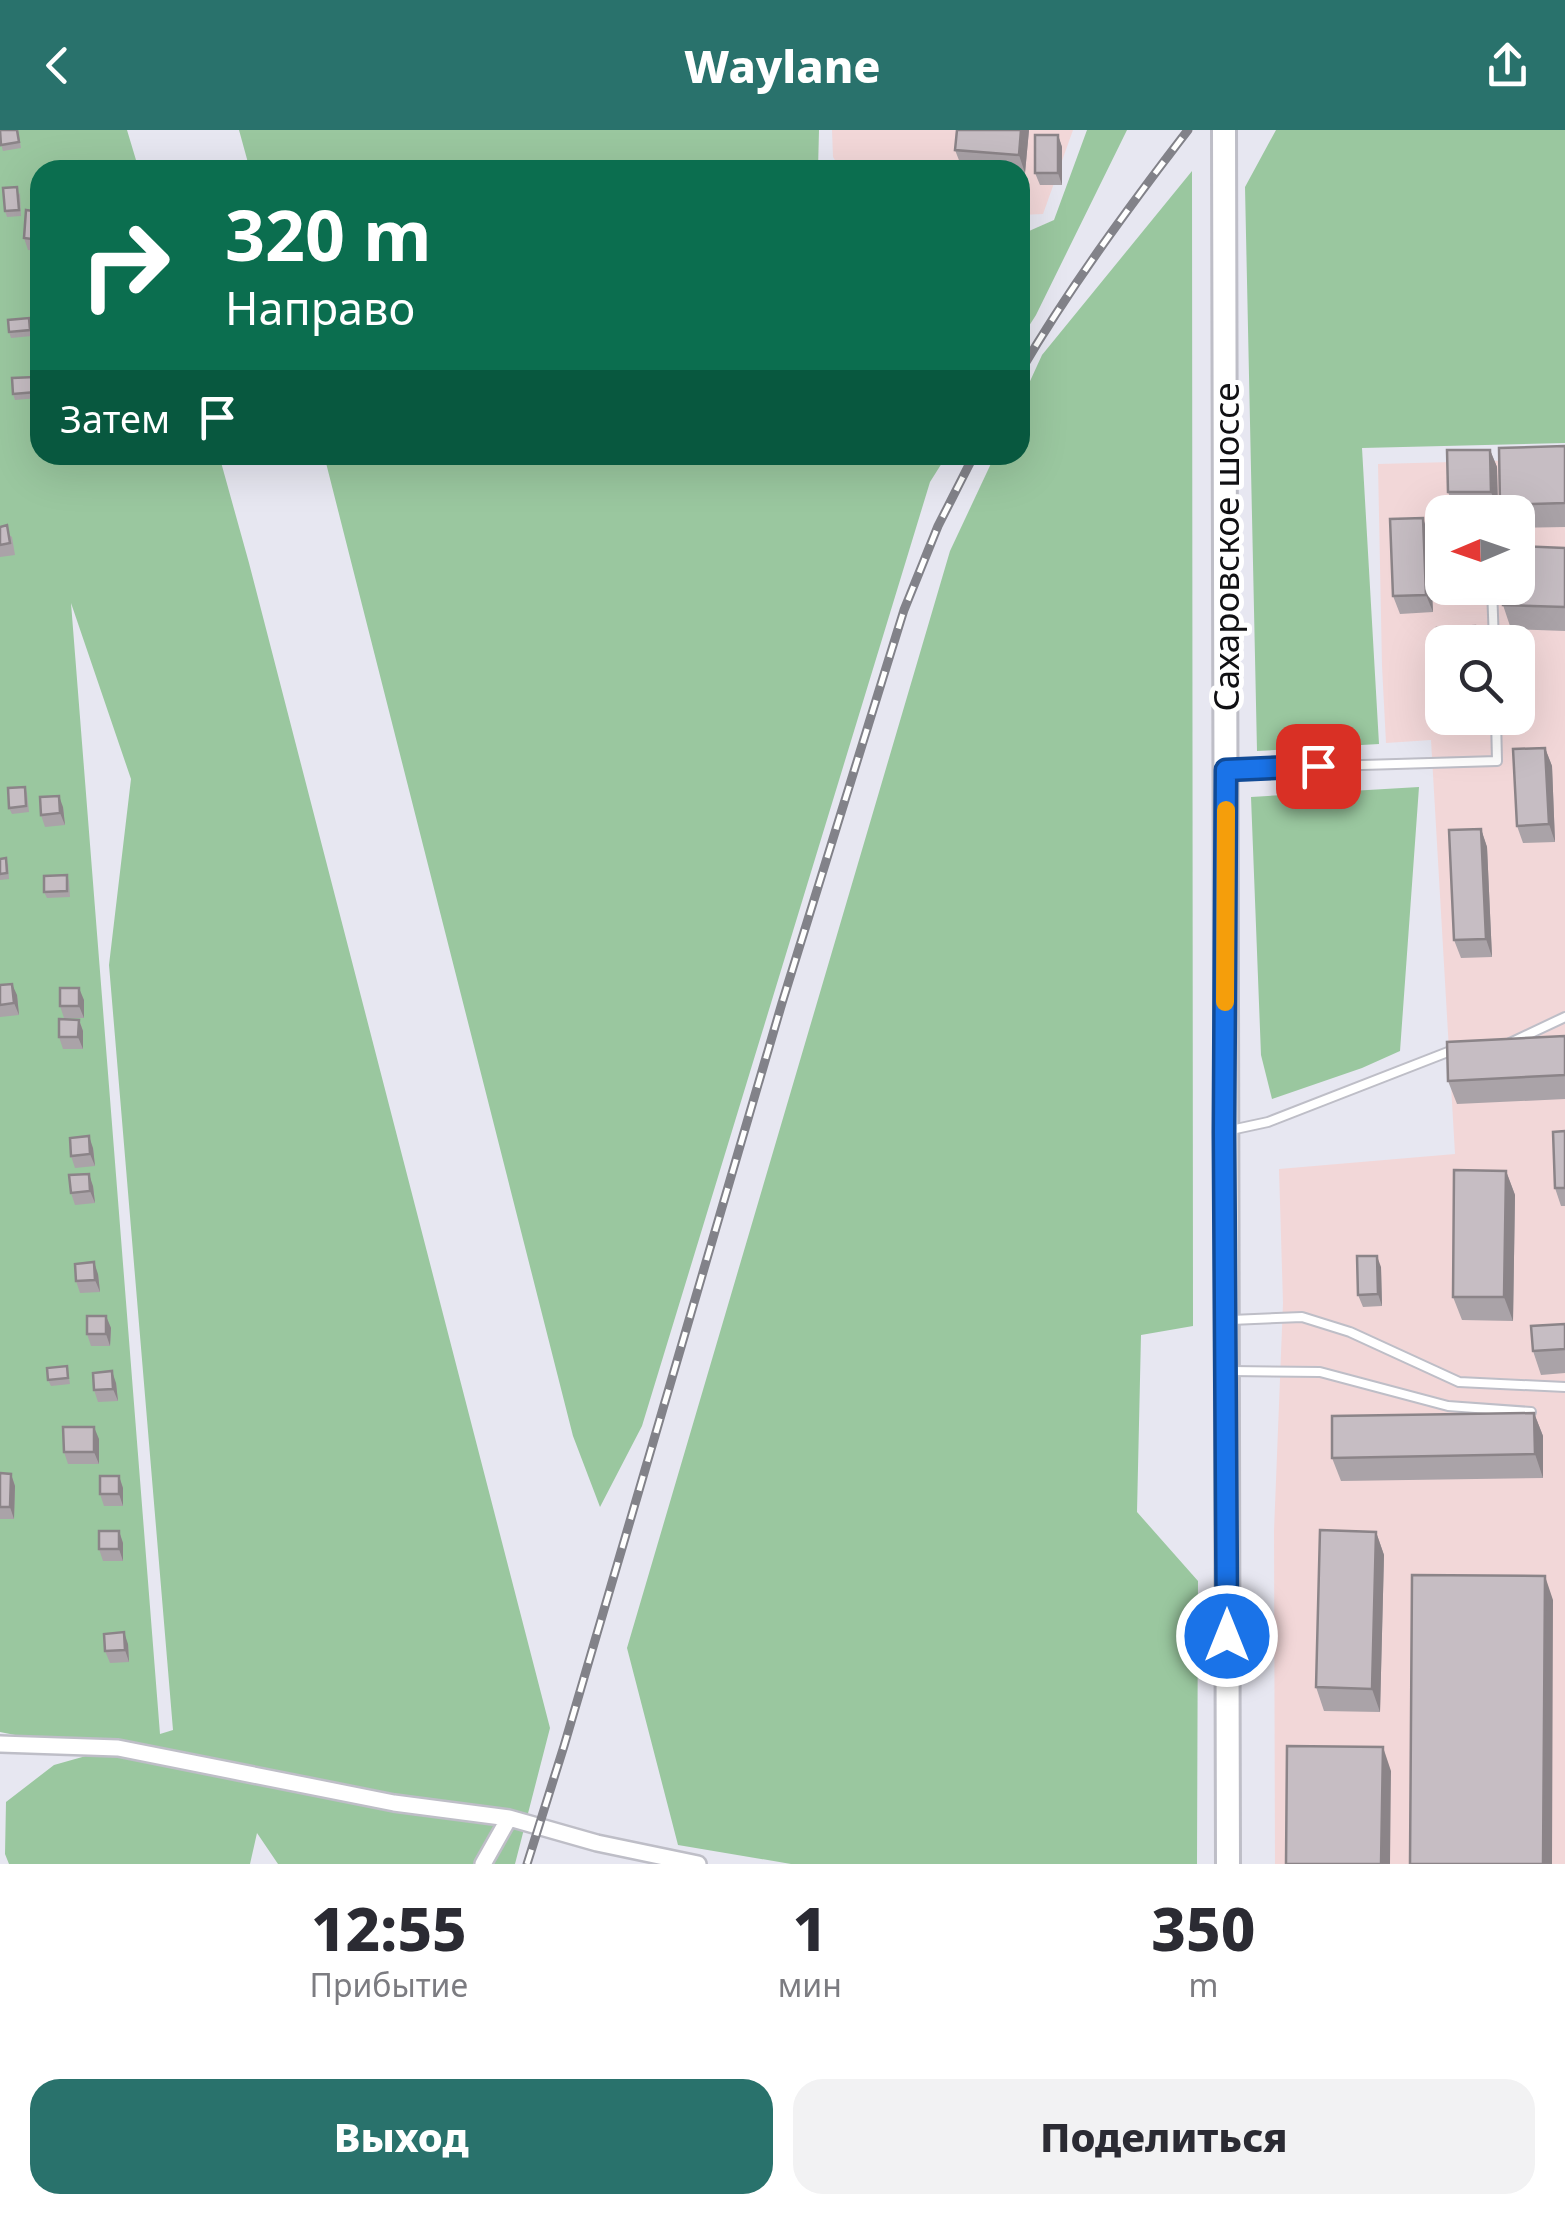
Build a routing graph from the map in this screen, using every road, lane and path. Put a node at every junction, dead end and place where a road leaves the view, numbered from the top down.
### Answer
1 (1224, 130) edge
2 (1497, 735) edge
3 (1226, 770) junction
4 (1565, 1017) edge
5 (1499, 1048) edge
6 (1466, 1050) edge
7 (1224, 1132) junction
8 (1226, 1320) junction
9 (1226, 1371) junction
10 (1565, 1386) edge
11 (1531, 1412) edge
12 (0, 1744) edge
13 (509, 1818) junction
14 (484, 1864) edge
15 (698, 1864) edge
16 (1228, 1864) edge

1 - 3 main road, Сахаровское шоссе
2 - 3 lane
3 - 7 main road, Сахаровское шоссе
4 - 5 lane
6 - 7 lane
7 - 8 main road, Сахаровское шоссе
8 - 9 main road, Сахаровское шоссе
8 - 10 lane
9 - 11 lane
9 - 16 main road, Сахаровское шоссе
12 - 13 street
13 - 14 street
13 - 15 street

